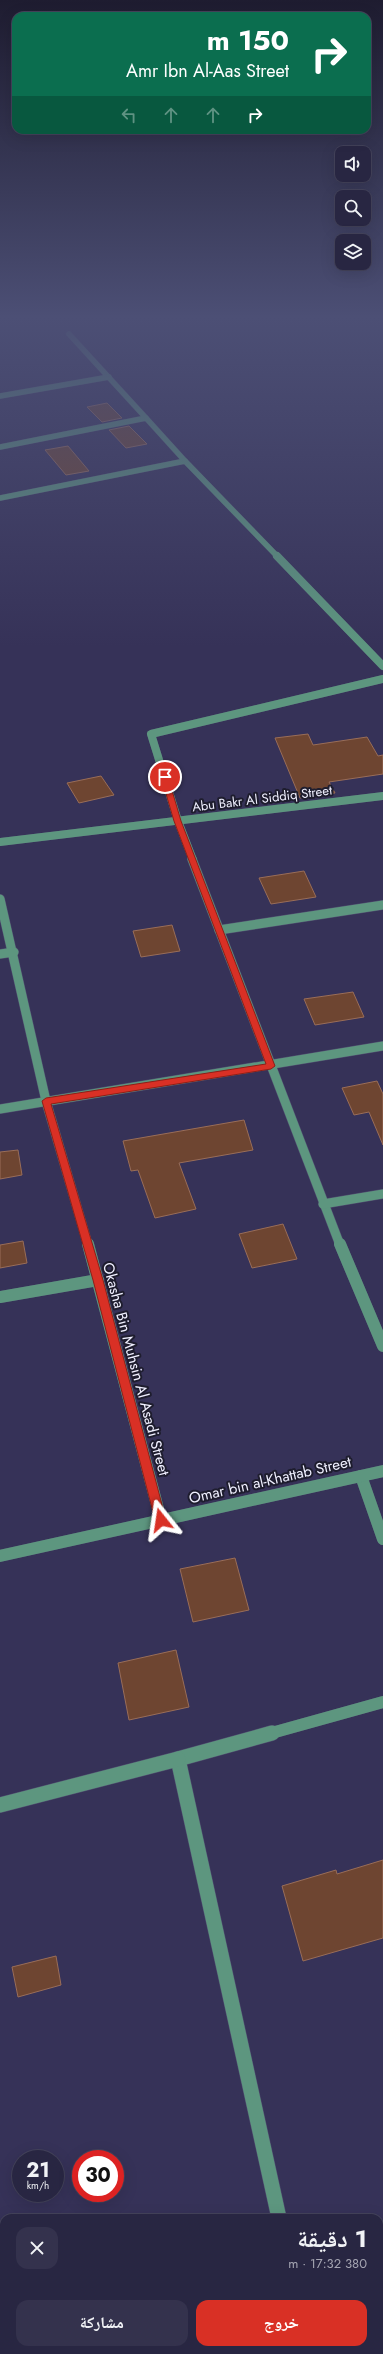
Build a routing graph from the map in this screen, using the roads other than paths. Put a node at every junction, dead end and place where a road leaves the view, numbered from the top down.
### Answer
1 (96, 428) edge
2 (155, 428) edge
3 (0, 447) edge
4 (185, 461) junction
5 (0, 498) edge
6 (383, 666) edge
7 (383, 680) edge
8 (383, 796) edge
9 (178, 821) junction
10 (0, 842) edge
11 (0, 899) edge
12 (383, 905) edge
13 (219, 930) junction
14 (14, 952) junction
15 (0, 954) edge
16 (383, 1046) edge
17 (271, 1066) junction
18 (46, 1101) junction
19 (0, 1109) edge
20 (383, 1194) edge
21 (323, 1204) junction
22 (98, 1280) junction
23 (0, 1298) edge
24 (383, 1346) edge
25 (383, 1471) edge
26 (361, 1476) junction
27 (161, 1520) junction
28 (383, 1539) edge
29 (0, 1556) edge
30 (383, 1702) edge
31 (178, 1759) junction
32 (0, 1805) edge
33 (278, 2214) edge

1 - 3 street
2 - 4 street
4 - 5 street
4 - 6 street
7 - 9 street
8 - 9 street, Abu Bakr Al Siddiq Street
9 - 10 street, Abu Bakr Al Siddiq Street
9 - 13 street
11 - 14 street, Okasha Bin Muhsin Al Asadi Street
12 - 13 street
13 - 17 street
14 - 15 street
14 - 18 street, Okasha Bin Muhsin Al Asadi Street
16 - 17 street
17 - 18 street
17 - 21 street
18 - 19 street
18 - 22 street, Okasha Bin Muhsin Al Asadi Street
20 - 21 street
21 - 24 street
22 - 23 street
22 - 27 street, Okasha Bin Muhsin Al Asadi Street
25 - 26 street, Omar bin al-Khattab Street
26 - 27 street, Omar bin al-Khattab Street
26 - 28 street
27 - 29 street, Omar bin al-Khattab Street
30 - 31 street
31 - 32 street
31 - 33 street

